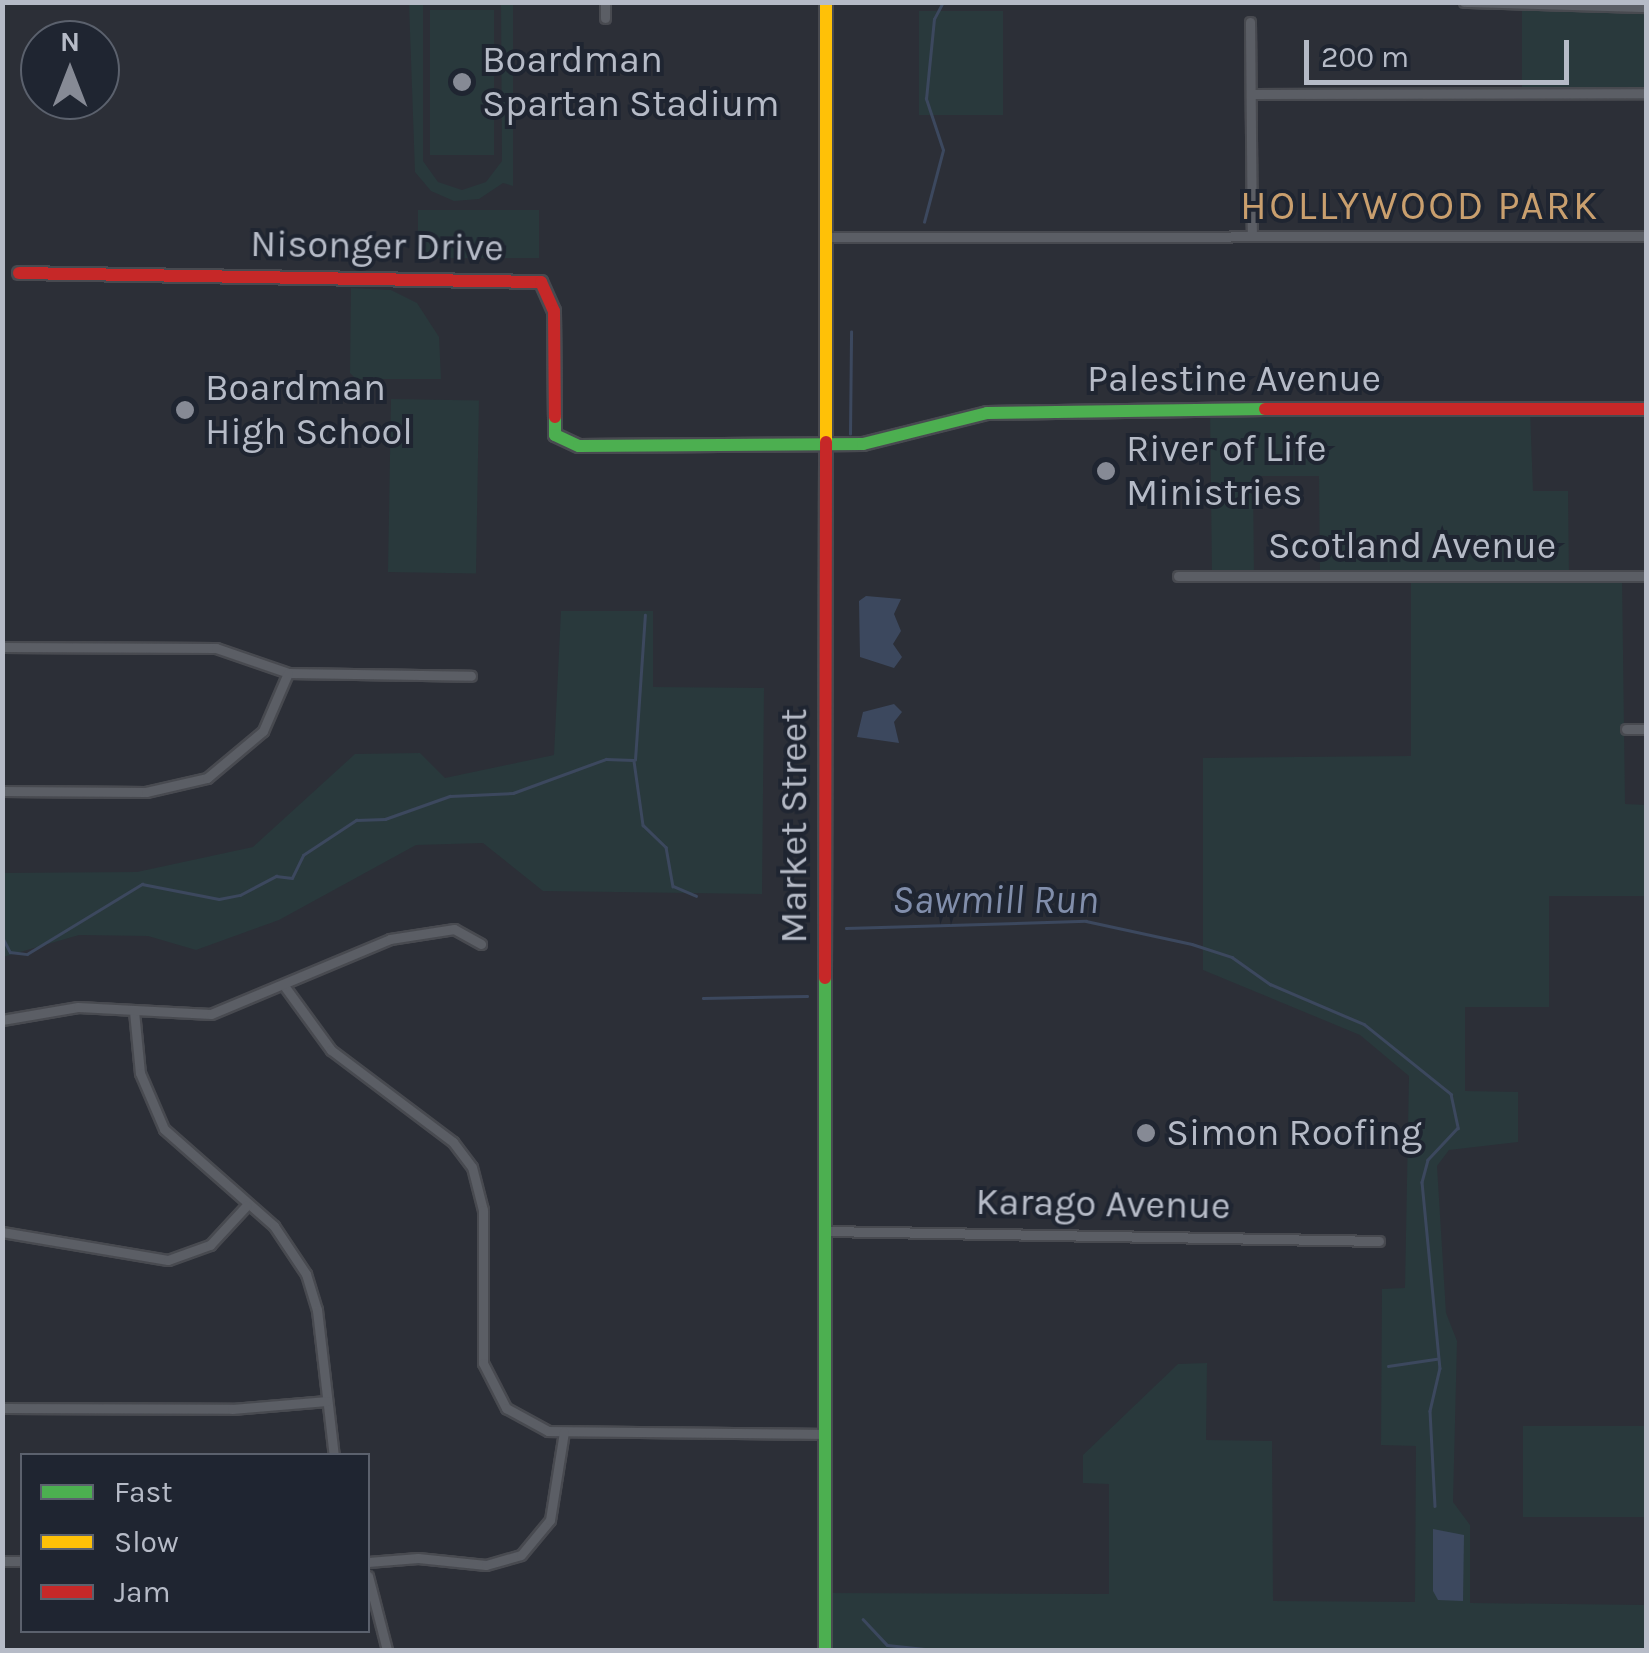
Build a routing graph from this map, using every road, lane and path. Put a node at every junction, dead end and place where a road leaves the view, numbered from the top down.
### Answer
1 (605, 2) edge
2 (826, 2) edge
3 (1464, 2) edge
4 (1492, 4) edge
5 (1646, 7) edge
6 (605, 18) dead end
7 (1250, 22) dead end
8 (1646, 93) edge
9 (1251, 94) junction
10 (1252, 236) junction
11 (1646, 236) edge
12 (826, 237) junction
13 (19, 273) dead end
14 (1646, 409) edge
15 (826, 444) junction
16 (1178, 576) dead end
17 (1646, 576) edge
18 (2, 646) edge
19 (288, 673) junction
20 (471, 676) dead end
21 (1646, 728) edge
22 (1626, 729) dead end
23 (2, 792) edge
24 (481, 944) dead end
25 (285, 987) junction
26 (134, 1011) junction
27 (2, 1020) edge
28 (247, 1205) junction
29 (825, 1231) junction
30 (2, 1232) edge
31 (1379, 1241) dead end
32 (327, 1400) junction
33 (2, 1408) edge
34 (564, 1432) junction
35 (825, 1434) junction
36 (334, 1453) edge
37 (370, 1562) edge
38 (370, 1584) edge
39 (387, 1650) edge
40 (825, 1650) edge

1 - 6 street
2 - 12 street, Market Street
3 - 4 street
4 - 5 street
7 - 9 street
8 - 9 street
9 - 10 street
10 - 11 street
10 - 12 street
12 - 15 street, Market Street
13 - 15 street, Nisonger Drive
14 - 15 street, Palestine Avenue
15 - 29 street, Market Street
16 - 17 street, Scotland Avenue
18 - 19 street
19 - 20 street
19 - 23 street
21 - 22 street
24 - 25 street
25 - 26 street
25 - 34 street
26 - 27 street
26 - 28 street
28 - 30 street
28 - 32 street
29 - 31 street, Karago Avenue
29 - 35 street, Market Street
32 - 33 street
32 - 36 street
34 - 35 street
34 - 37 street
35 - 40 street, Market Street
38 - 39 street

